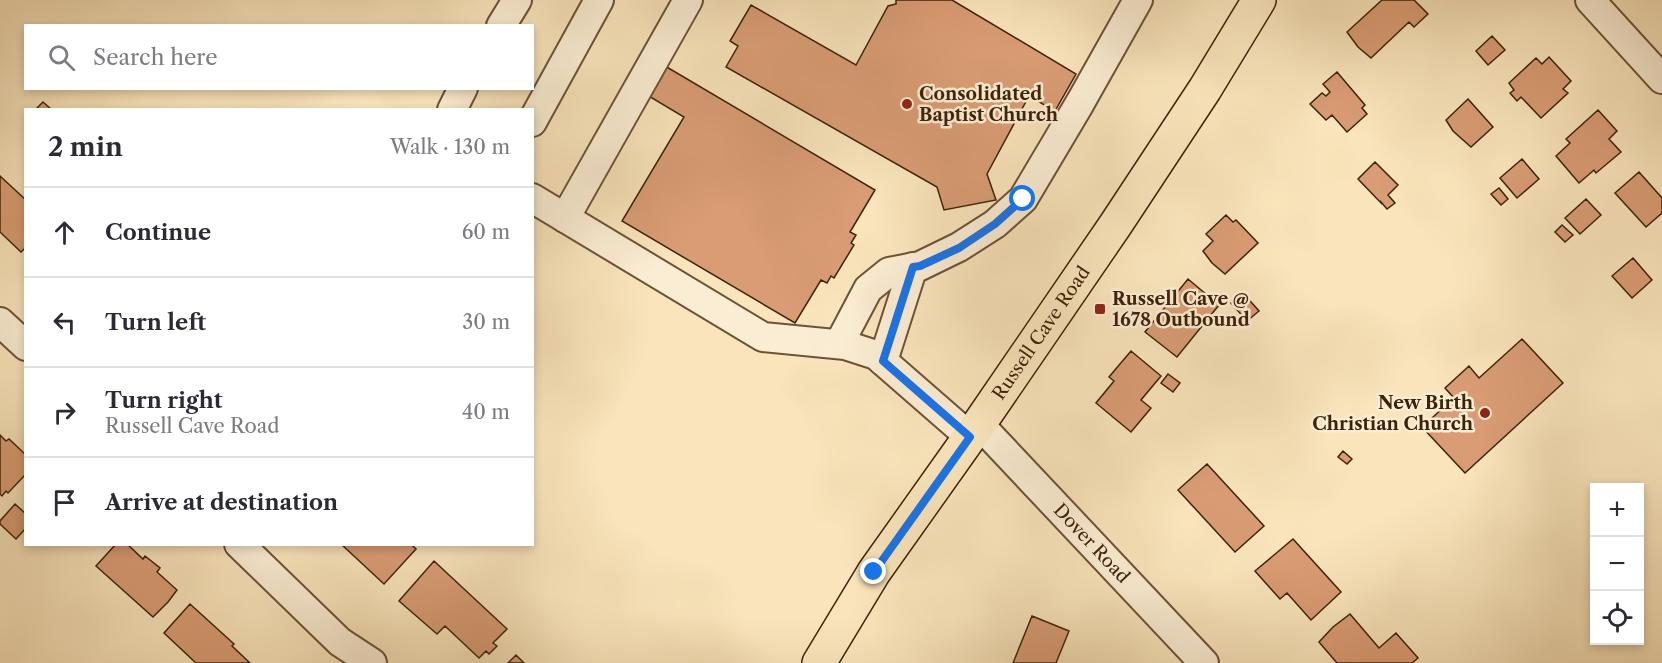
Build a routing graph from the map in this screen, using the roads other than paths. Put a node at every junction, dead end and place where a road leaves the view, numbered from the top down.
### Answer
1 (517, 0) edge
2 (599, 0) edge
3 (688, 0) edge
4 (1138, 0) edge
5 (1259, 0) edge
6 (1590, 0) edge
7 (502, 24) edge
8 (1662, 79) edge
9 (463, 90) edge
10 (453, 108) edge
11 (534, 118) edge
12 (534, 199) edge
13 (565, 218) junction
14 (913, 267) junction
15 (0, 322) edge
16 (24, 344) edge
17 (838, 344) junction
18 (883, 361) junction
19 (975, 430) junction
20 (241, 546) edge
21 (346, 652) edge
22 (372, 663) edge
23 (819, 663) edge
24 (1204, 663) edge

1 - 7 street
2 - 11 street
3 - 13 street
4 - 14 street
5 - 19 main road, Russell Cave Road
6 - 8 street
9 - 10 street
12 - 13 street, Dover Road
13 - 17 street, Dover Road
14 - 17 street
14 - 18 street
15 - 16 street
17 - 18 street, Dover Road
18 - 19 street, Dover Road
19 - 23 main road, Russell Cave Road
19 - 24 street, Dover Road
20 - 21 street
21 - 22 street

